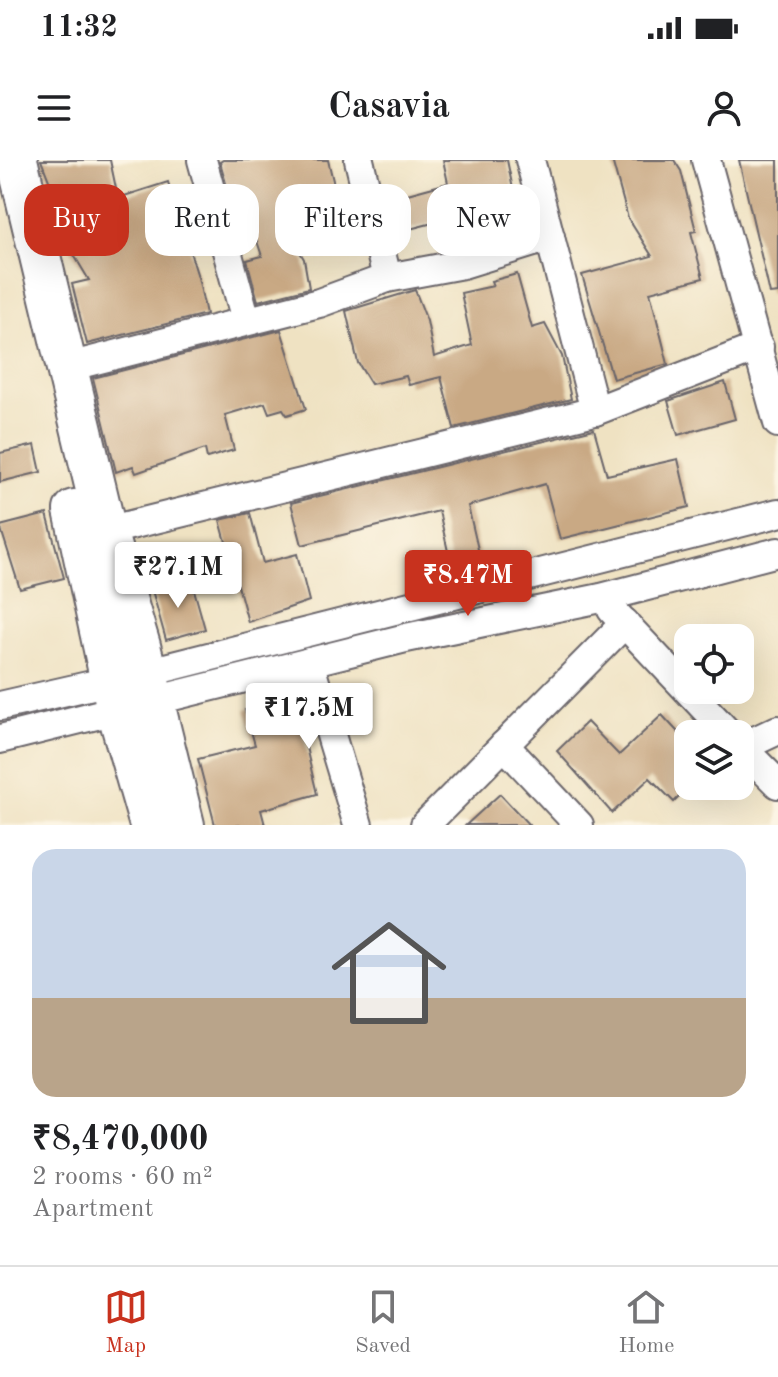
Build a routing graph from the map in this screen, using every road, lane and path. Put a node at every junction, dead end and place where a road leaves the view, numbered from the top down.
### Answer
1 (17, 160) edge
2 (202, 160) edge
3 (359, 160) edge
4 (530, 160) edge
5 (706, 160) edge
6 (0, 199) edge
7 (550, 237) junction
8 (387, 278) junction
9 (246, 320) junction
10 (759, 347) junction
11 (68, 367) junction
12 (595, 411) junction
13 (778, 423) edge
14 (778, 513) edge
15 (106, 531) junction
16 (778, 552) edge
17 (601, 598) junction
18 (625, 623) junction
19 (309, 662) junction
20 (132, 691) junction
21 (0, 706) edge
22 (716, 720) edge
23 (778, 730) edge
24 (754, 737) edge
25 (0, 739) edge
26 (504, 745) junction
27 (754, 759) edge
28 (778, 784) edge
29 (150, 825) edge
30 (184, 825) edge
31 (358, 825) edge
32 (425, 825) edge
33 (579, 825) edge

1 - 11 street
2 - 9 street
3 - 8 street
4 - 7 street
5 - 10 street
6 - 20 street
7 - 8 street
7 - 12 street
8 - 9 street
9 - 11 street
10 - 12 street
10 - 13 street
11 - 15 street
12 - 15 street
14 - 20 street
15 - 20 street
16 - 17 street
17 - 18 street
17 - 19 street
18 - 22 street
18 - 26 street
19 - 20 street
19 - 31 street
20 - 21 street
20 - 25 street
20 - 29 street
20 - 30 street
23 - 24 street
26 - 32 street
26 - 33 street
27 - 28 street

